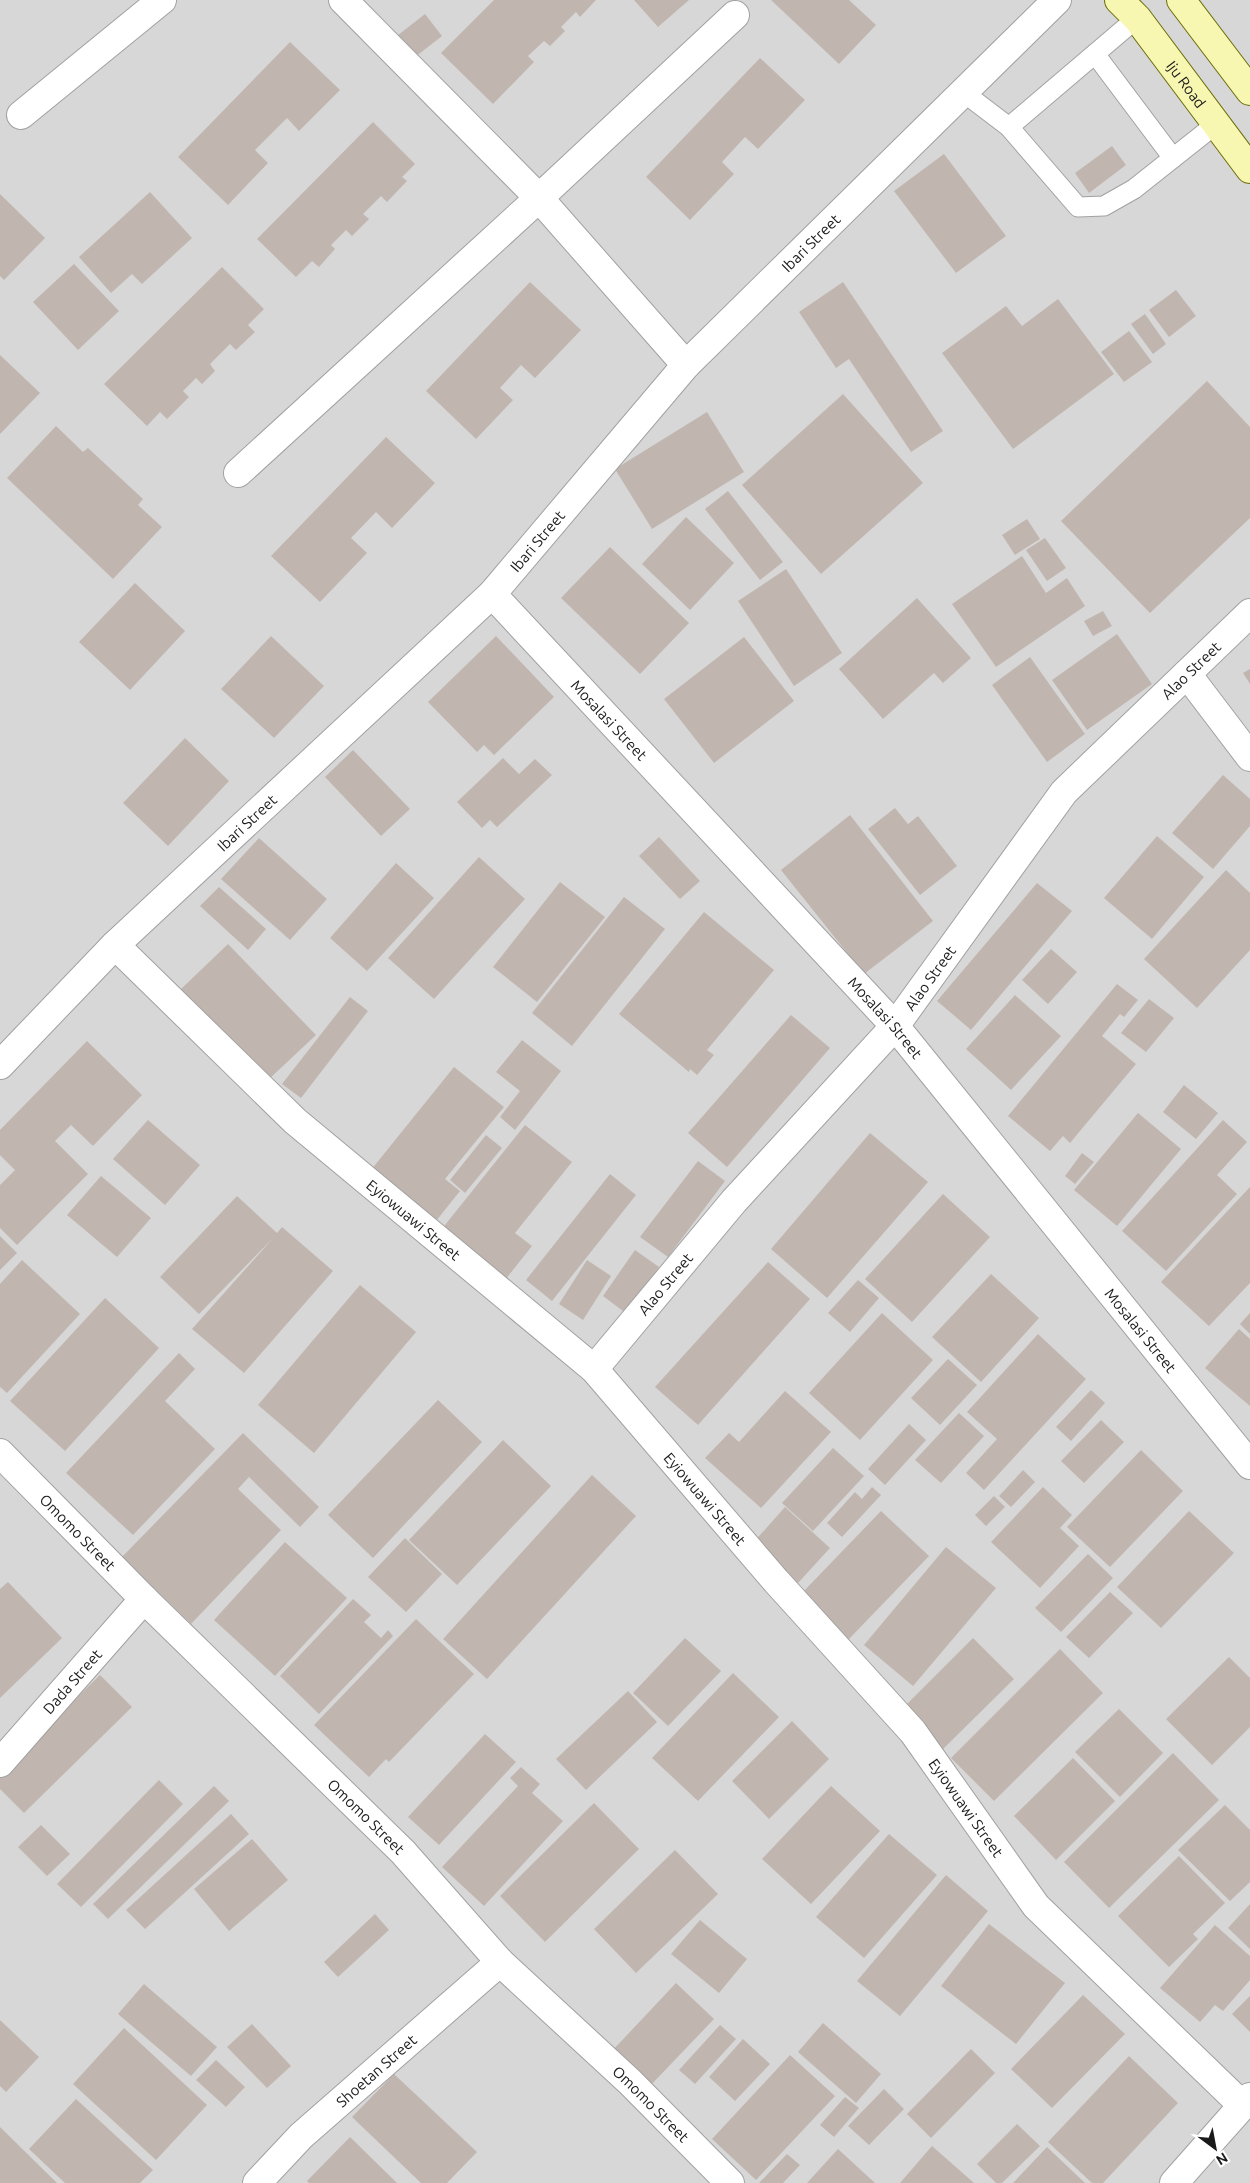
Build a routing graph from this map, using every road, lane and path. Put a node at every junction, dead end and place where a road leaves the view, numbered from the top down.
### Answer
1 (162, 0) edge
2 (343, 0) edge
3 (1057, 0) edge
4 (1181, 0) edge
5 (1128, 9) edge
6 (734, 15) dead end
7 (1095, 54) junction
8 (1250, 91) edge
9 (963, 92) junction
10 (21, 115) dead end
11 (1216, 124) junction
12 (1009, 127) junction
13 (1173, 158) junction
14 (1250, 169) edge
15 (539, 198) junction
16 (686, 365) junction
17 (238, 473) dead end
18 (492, 594) junction
19 (1250, 613) edge
20 (1187, 674) junction
21 (1250, 757) edge
22 (115, 945) junction
23 (895, 1026) junction
24 (0, 1066) edge
25 (594, 1369) junction
26 (0, 1453) edge
27 (1250, 1465) edge
28 (144, 1599) junction
29 (0, 1763) edge
30 (500, 1962) junction
31 (1246, 2101) edge
32 (257, 2183) edge
33 (730, 2183) edge
34 (1174, 2183) edge

1 - 10 street
2 - 15 street
3 - 9 street, Ibari Street
4 - 8 main road
5 - 7 lane
5 - 11 main road, Iju Road
6 - 15 street
7 - 12 lane
7 - 13 lane
9 - 12 lane
9 - 16 street, Ibari Street
11 - 13 lane
11 - 14 main road, Iju Road
12 - 13 lane
15 - 16 street
15 - 17 street
16 - 18 street, Ibari Street
18 - 22 street, Ibari Street
18 - 23 street, Mosalasi Street
19 - 20 street, Alao Street
20 - 21 street
20 - 23 street, Alao Street
22 - 24 street, Ibari Street
22 - 25 street, Eyiowuawi Street
23 - 25 street, Alao Street
23 - 27 street, Mosalasi Street
25 - 31 street, Eyiowuawi Street
26 - 28 street, Omomo Street
28 - 29 street, Dada Street
28 - 30 street, Omomo Street
30 - 32 street, Shoetan Street
30 - 33 street, Omomo Street
31 - 34 street

